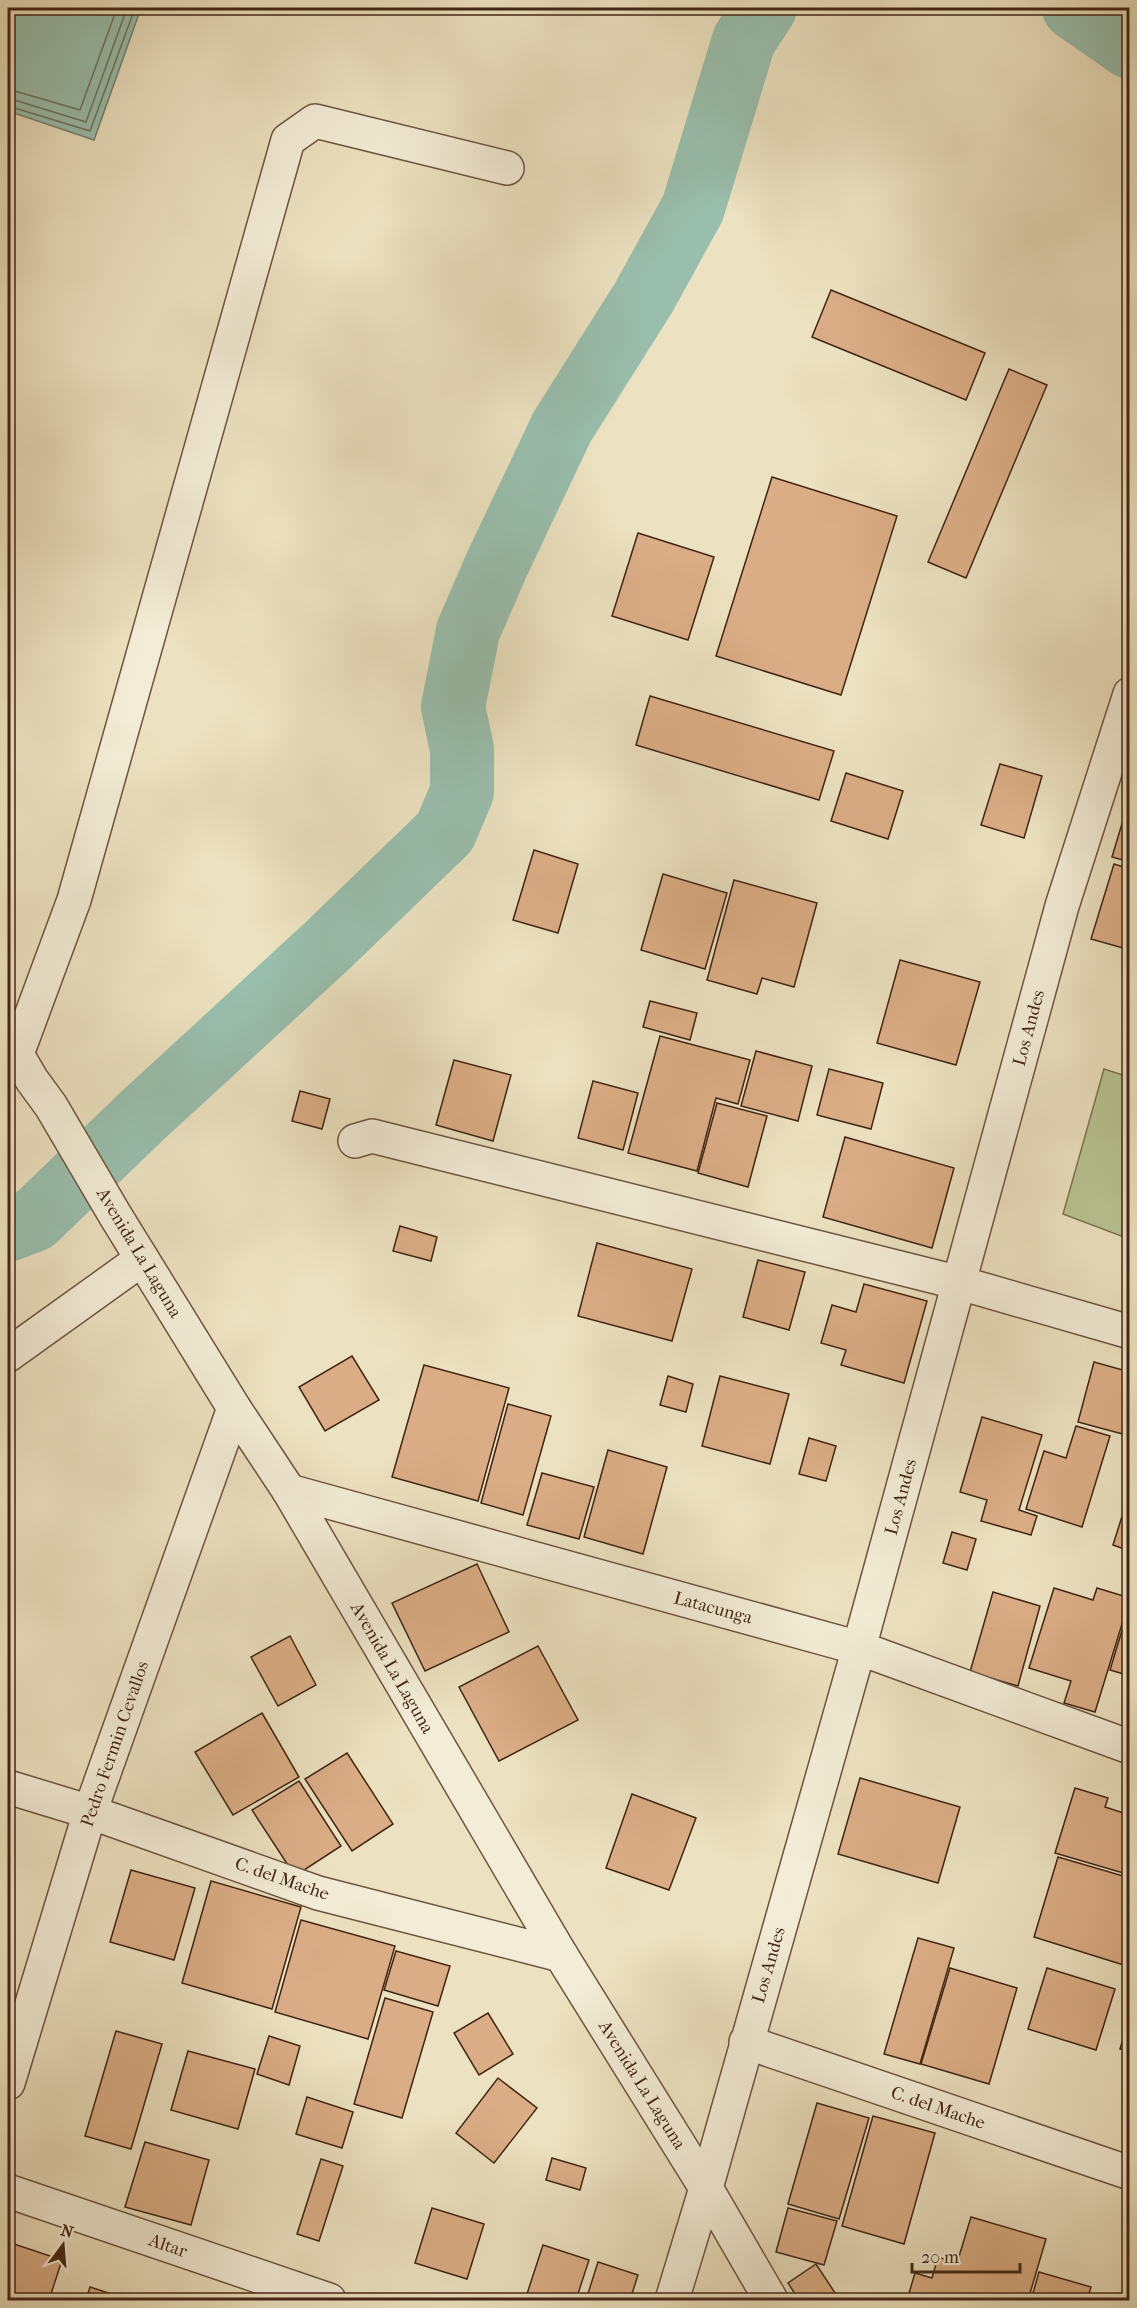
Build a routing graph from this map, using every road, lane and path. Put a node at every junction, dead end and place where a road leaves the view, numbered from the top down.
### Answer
1 (507, 168) dead end
2 (1130, 694) edge
3 (12, 1046) edge
4 (355, 1141) dead end
5 (142, 1259) junction
6 (960, 1283) junction
7 (1130, 1332) edge
8 (8, 1355) edge
9 (234, 1408) junction
10 (289, 1491) junction
11 (859, 1648) junction
12 (1130, 1747) edge
13 (8, 1787) edge
14 (90, 1812) junction
15 (561, 1955) junction
16 (746, 2043) junction
17 (8, 2084) edge
18 (1130, 2174) edge
19 (706, 2188) junction
20 (8, 2191) edge
21 (329, 2301) edge
22 (672, 2301) edge
23 (771, 2301) edge

1 - 3 street
2 - 6 street, Los Andes
3 - 5 street, Avenida La Laguna
4 - 6 street
5 - 8 street
5 - 9 street, Avenida La Laguna
6 - 7 street
6 - 11 street, Los Andes
9 - 10 street, Avenida La Laguna
9 - 14 street, Pedro Fermin Cevallos
10 - 11 street, Latacunga
10 - 15 street, Avenida La Laguna
11 - 12 street, Latacunga
11 - 16 street, Los Andes
13 - 14 street, C. del Mache
14 - 15 street, C. del Mache
14 - 17 street, Pedro Fermin Cevallos
15 - 19 street, Avenida La Laguna
16 - 18 street, C. del Mache
16 - 19 street, Los Andes
19 - 22 street, Los Andes
19 - 23 street, Avenida La Laguna
20 - 21 street, Altar

